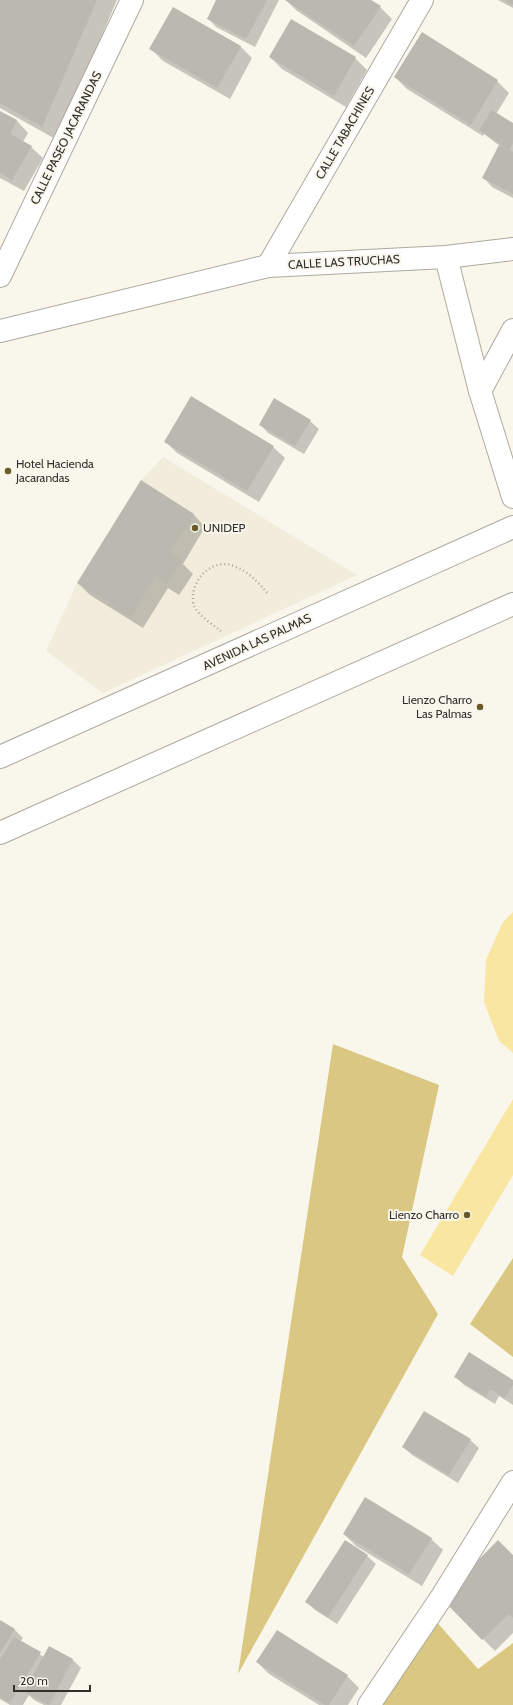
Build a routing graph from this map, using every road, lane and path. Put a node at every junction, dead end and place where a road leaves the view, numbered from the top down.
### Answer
1 (132, 0) edge
2 (422, 0) edge
3 (513, 249) edge
4 (446, 257) junction
5 (268, 266) junction
6 (0, 276) edge
7 (513, 330) edge
8 (0, 331) edge
9 (480, 391) junction
10 (513, 497) edge
11 (513, 527) edge
12 (270, 595) dead end
13 (513, 604) edge
14 (244, 649) junction
15 (0, 757) edge
16 (0, 833) edge
17 (513, 1482) edge
18 (369, 1705) edge

1 - 6 street, CALLE PASEO JACARANDAS
2 - 5 street, CALLE TABACHINES
3 - 4 street, CALLE LAS TRUCHAS
4 - 5 street, CALLE LAS TRUCHAS
4 - 9 street
5 - 8 street, CALLE LAS TRUCHAS
7 - 9 street
9 - 10 street
11 - 14 street, AVENIDA LAS PALMAS
12 - 14 path
13 - 16 street
14 - 15 street, AVENIDA LAS PALMAS
17 - 18 street

